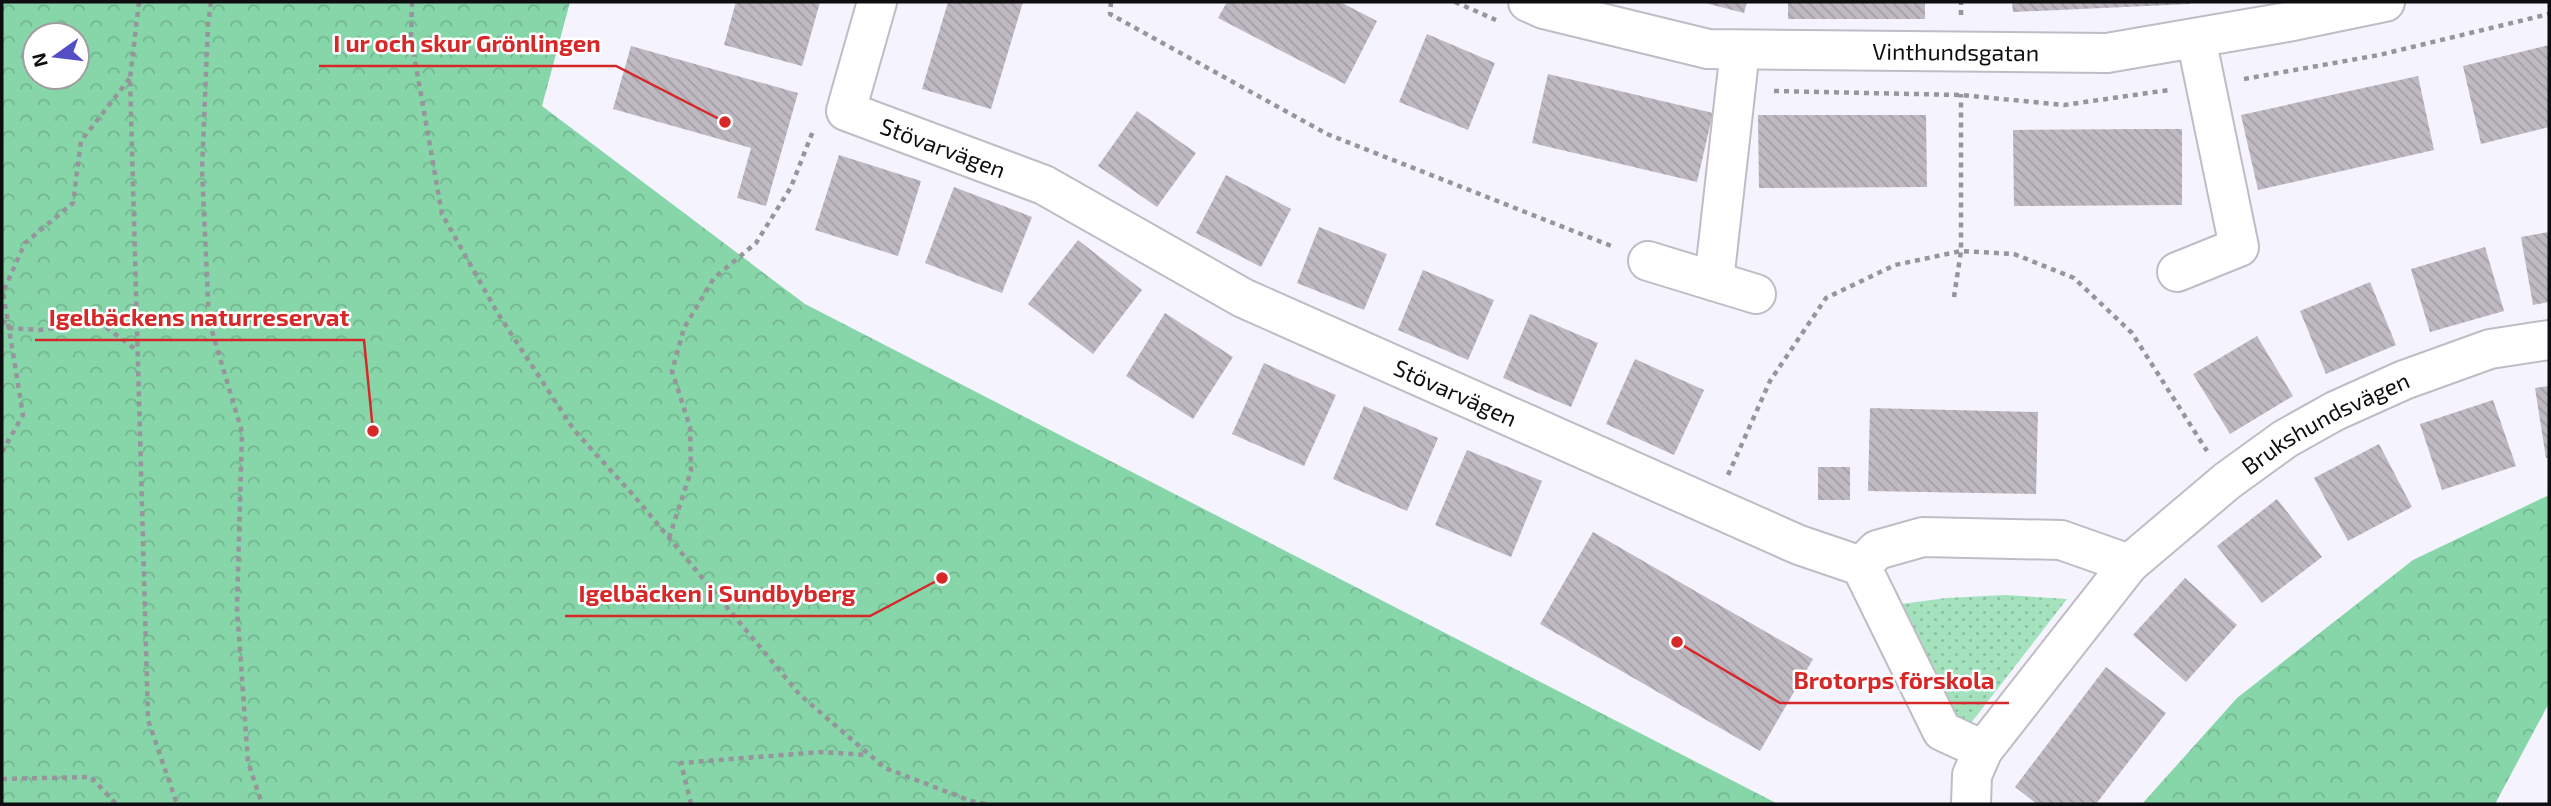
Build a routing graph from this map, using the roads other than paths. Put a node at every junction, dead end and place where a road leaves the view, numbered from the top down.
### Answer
1 (877, 2) edge
2 (1528, 2) edge
3 (2385, 2) edge
4 (2196, 38) junction
5 (1740, 50) junction
6 (1648, 261) road end
7 (2177, 272) dead end
8 (1714, 281) junction
9 (1756, 294) dead end
10 (2549, 340) edge
11 (2129, 564) junction
12 (1861, 566) junction
13 (1983, 750) junction
14 (1971, 804) edge

1 - 12 street, Stövarvägen
2 - 5 street, Vinthundsgatan
3 - 4 street, Vinthundsgatan
4 - 5 street, Vinthundsgatan
4 - 7 street
5 - 8 street
6 - 8 street
8 - 9 street
10 - 11 street, Brukshundsvägen
11 - 12 street
11 - 13 street, Brukshundsvägen
12 - 13 street
13 - 14 street, Brukshundsvägen

